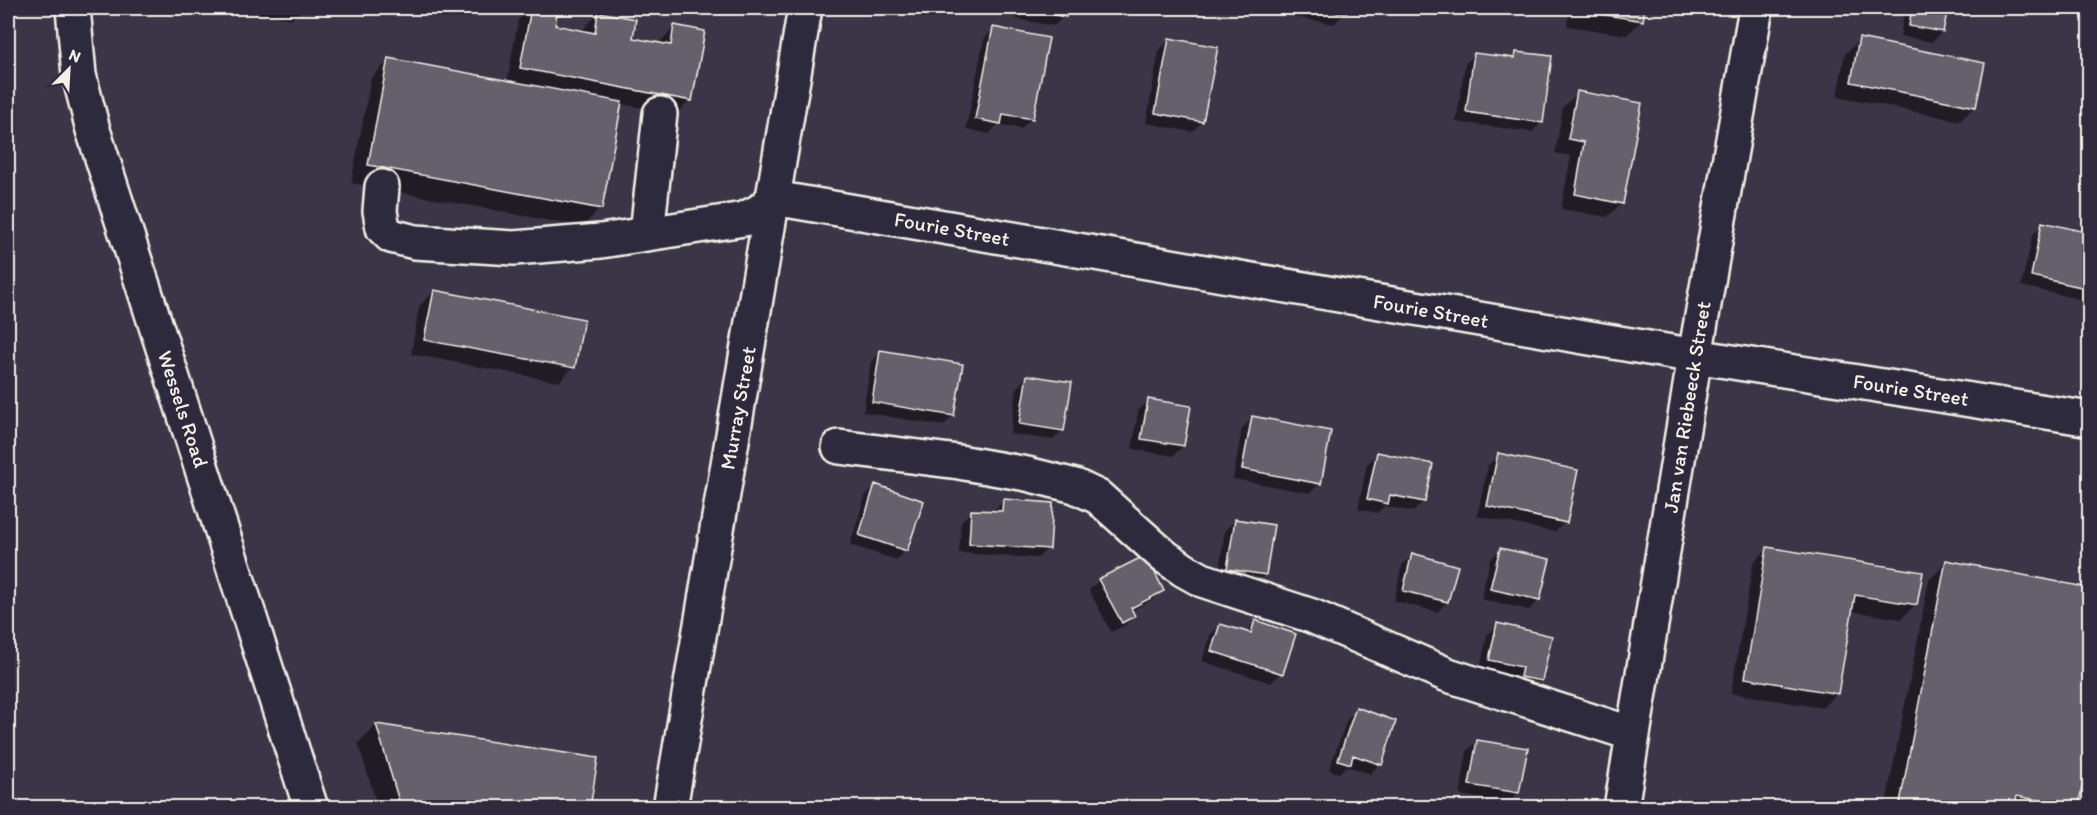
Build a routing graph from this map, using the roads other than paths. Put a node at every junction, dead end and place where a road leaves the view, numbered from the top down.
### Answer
1 (73, 8) edge
2 (805, 8) edge
3 (1756, 8) edge
4 (660, 114) dead end
5 (382, 187) dead end
6 (774, 198) junction
7 (647, 233) junction
8 (1695, 356) junction
9 (2090, 419) edge
10 (839, 447) dead end
11 (1633, 734) junction
12 (311, 807) edge
13 (670, 807) edge
14 (1621, 807) edge

1 - 12 street, Wessels Road
2 - 6 street, Murray Street
3 - 8 street, Jan van Riebeeck Street
4 - 7 street
5 - 7 street
6 - 7 street
6 - 8 street, Fourie Street
6 - 13 street, Murray Street
8 - 9 street, Fourie Street
8 - 11 street, Jan van Riebeeck Street
10 - 11 street
11 - 14 street, Jan van Riebeeck Street

